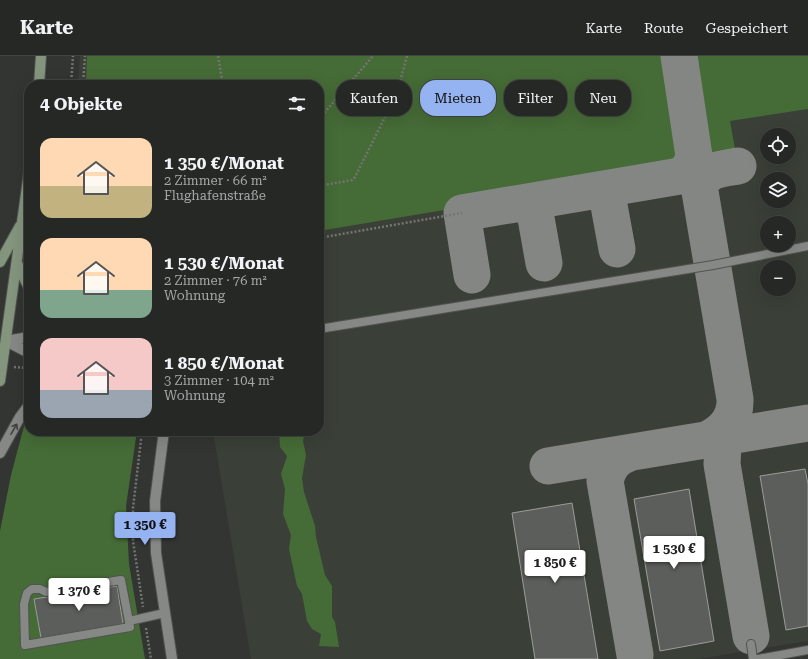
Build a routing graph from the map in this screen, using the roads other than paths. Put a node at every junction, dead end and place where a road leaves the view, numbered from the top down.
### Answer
1 (41, 56) edge
2 (39, 80) edge
3 (24, 213) edge
4 (23, 221) junction
5 (808, 246) edge
6 (0, 262) edge
7 (17, 263) junction
8 (24, 278) edge
9 (324, 328) edge
10 (24, 338) edge
11 (2, 340) edge
12 (24, 351) edge
13 (0, 380) edge
14 (24, 413) edge
15 (163, 436) edge
16 (0, 453) edge
17 (165, 613) junction
18 (128, 621) junction
19 (751, 644) dead end
20 (808, 650) edge
21 (172, 659) edge
22 (753, 659) edge
23 (758, 659) edge

1 - 2 main road
3 - 4 main road
4 - 6 main road
4 - 7 main road
5 - 9 lane
7 - 8 main road
7 - 11 main road
10 - 11 street
11 - 12 street
11 - 13 main road
16 -> 14 street
15 - 17 street
17 - 18 lane
17 - 21 street
18 - 18 lane
19 - 22 lane
20 - 23 lane

